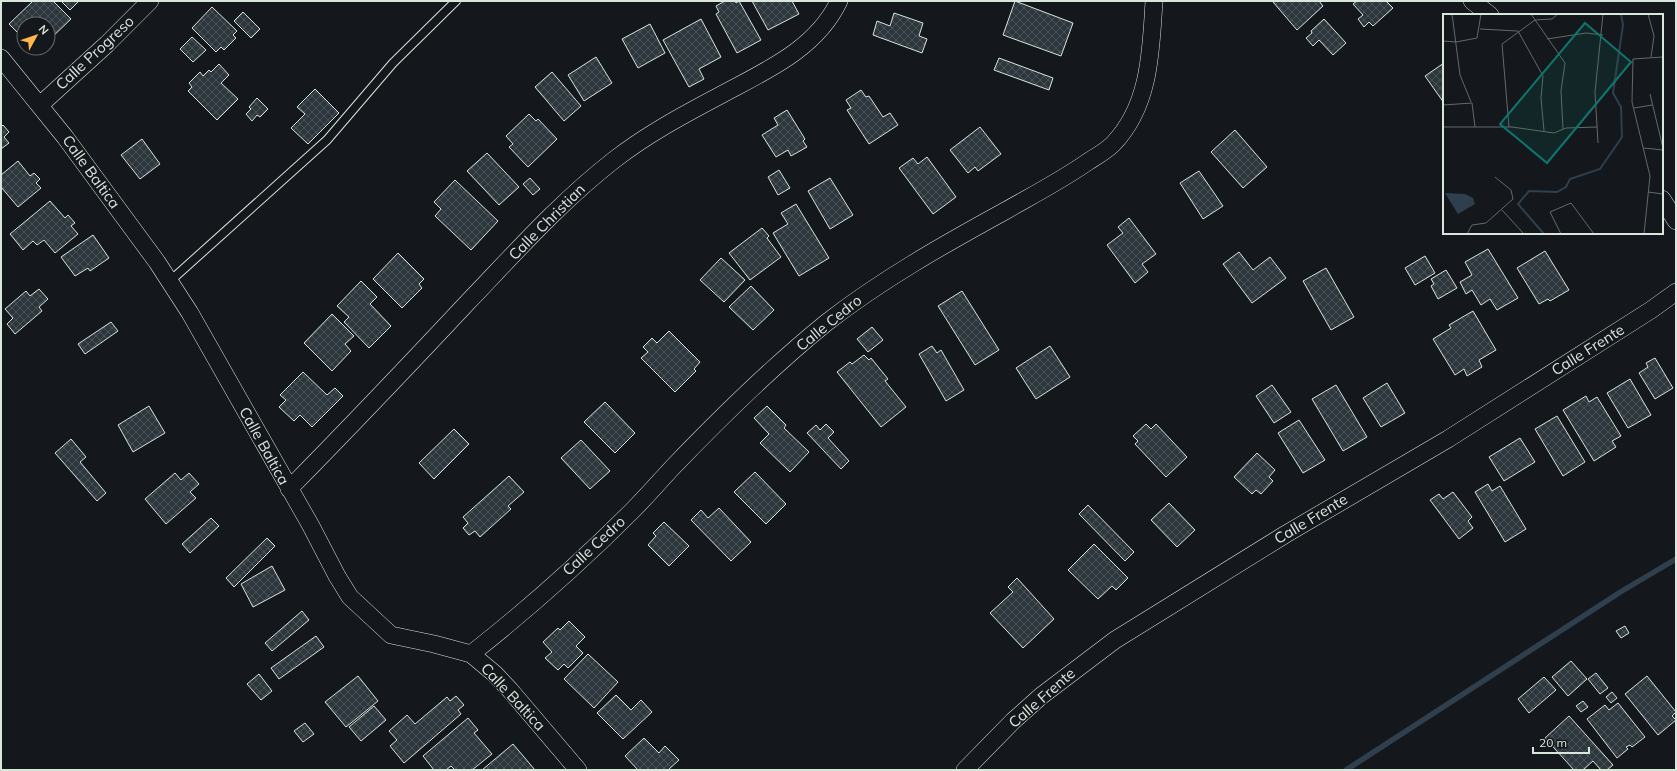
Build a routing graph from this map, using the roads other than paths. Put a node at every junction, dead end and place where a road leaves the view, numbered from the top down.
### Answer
1 (150, 1) edge
2 (456, 1) edge
3 (840, 1) edge
4 (1154, 1) edge
5 (1472, 1) edge
6 (1489, 14) edge
7 (1, 58) edge
8 (40, 105) junction
9 (1663, 200) edge
10 (1676, 220) edge
11 (169, 282) junction
12 (1676, 292) edge
13 (289, 489) junction
14 (471, 654) junction
15 (578, 770) edge
16 (965, 770) edge

1 - 8 street, Calle Progreso
2 - 11 lane
3 - 13 street, Calle Christian
4 - 14 street, Calle Cedro
5 - 6 street
7 - 8 street, Calle Baltica
8 - 11 street, Calle Baltica
9 - 10 street
11 - 13 street, Calle Baltica
12 - 16 street, Calle Frente
13 - 14 street, Calle Baltica
14 - 15 street, Calle Baltica

